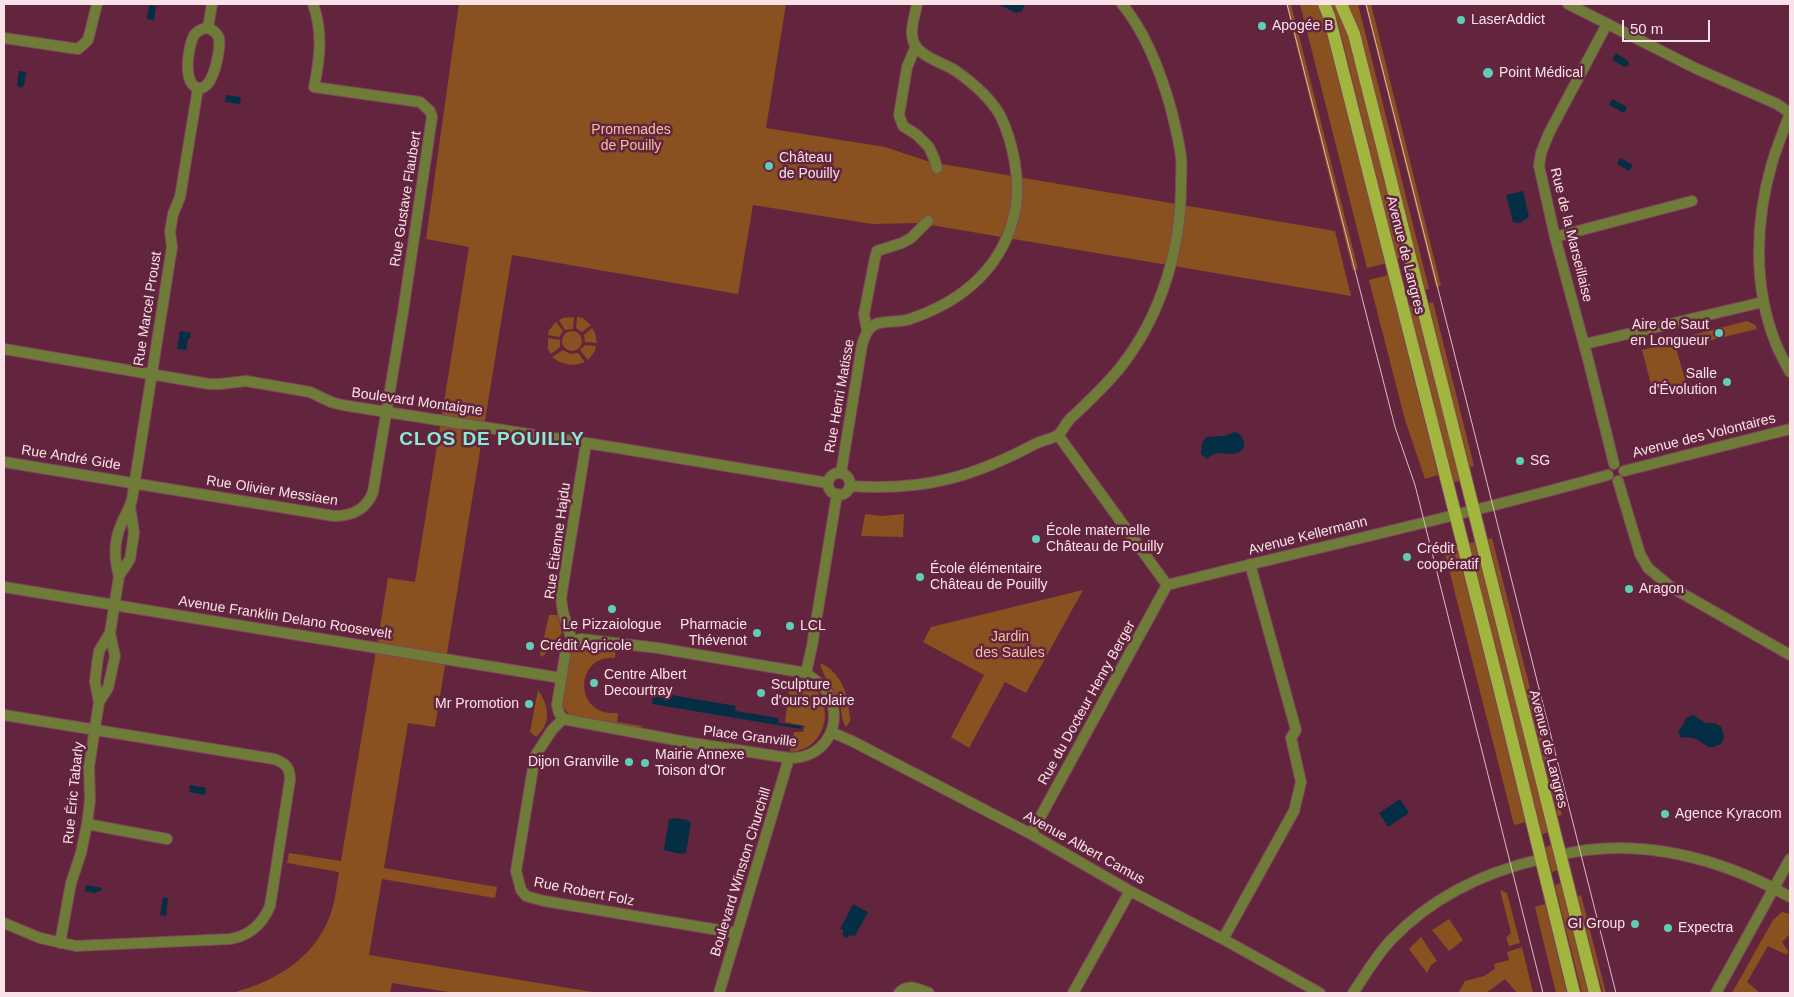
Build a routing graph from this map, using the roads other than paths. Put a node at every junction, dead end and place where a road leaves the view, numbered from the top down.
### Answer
1 (97, 4) edge
2 (212, 4) edge
3 (313, 4) edge
4 (917, 4) edge
5 (1324, 4) edge
6 (1341, 4) edge
7 (1568, 4) edge
8 (1124, 5) edge
9 (1607, 24) junction
10 (208, 28) junction
11 (4, 38) edge
12 (916, 46) junction
13 (198, 88) junction
14 (1790, 113) edge
15 (937, 168) dead end
16 (1692, 201) dead end
17 (928, 221) dead end
18 (1555, 237) junction
19 (1763, 302) junction
20 (867, 330) junction
21 (1584, 344) junction
22 (4, 349) edge
23 (1790, 372) edge
24 (152, 374) junction
25 (388, 412) junction
26 (1790, 429) edge
27 (1058, 436) junction
28 (586, 444) junction
29 (4, 462) edge
30 (1614, 464) junction
31 (1624, 470) junction
32 (841, 473) junction
33 (1608, 475) junction
34 (1618, 481) junction
35 (134, 482) junction
36 (828, 483) junction
37 (850, 486) junction
38 (837, 494) junction
39 (130, 506) junction
40 (1474, 511) junction
41 (1455, 515) junction
42 (1250, 564) junction
43 (119, 576) junction
44 (1167, 585) junction
45 (4, 587) edge
46 (115, 604) junction
47 (110, 632) junction
48 (572, 641) junction
49 (1790, 655) edge
50 (806, 673) junction
51 (561, 678) junction
52 (99, 702) junction
53 (4, 715) edge
54 (563, 719) junction
55 (95, 730) junction
56 (831, 732) junction
57 (789, 758) junction
58 (87, 824) junction
59 (1031, 834) junction
60 (168, 839) dead end
61 (1560, 855) junction
62 (1541, 859) junction
63 (1790, 859) edge
64 (1774, 888) junction
65 (1130, 891) junction
66 (1790, 897) edge
67 (4, 923) edge
68 (737, 933) junction
69 (1223, 939) junction
70 (60, 943) junction
71 (719, 993) edge
72 (899, 993) edge
73 (929, 993) edge
74 (1073, 993) edge
75 (1320, 993) edge
76 (1353, 993) edge
77 (1574, 993) edge
78 (1595, 993) edge
79 (1716, 993) edge

1 - 11 street
2 - 10 street
3 - 25 street, Rue Gustave Flaubert
4 - 12 street
5 - 41 main road, Avenue de Langres
6 - 40 main road, Avenue de Langres
7 - 9 street
8 - 27 street
9 - 14 street
9 - 18 street, Rue de la Marseillaise
10 - 13 street
10 - 13 street
12 - 15 street
12 - 20 street, Rue Henri Matisse
13 - 24 street, Rue Marcel Proust
14 - 19 street
16 - 18 street
17 - 20 street
18 - 21 street, Rue de la Marseillaise
19 - 21 street
19 - 23 street
20 - 32 street, Rue Henri Matisse
21 - 30 street, Rue de la Marseillaise
22 - 24 street, Boulevard Montaigne
24 - 25 street, Boulevard Montaigne
24 - 35 street, Rue Marcel Proust
25 - 28 street, Boulevard Montaigne
25 - 35 street, Rue Olivier Messiaen
26 - 31 street, Avenue des Volontaires
27 - 37 street
27 - 44 street
28 - 36 street, Boulevard Montaigne
28 - 48 street, Rue Étienne Hajdu
29 - 35 street, Rue André Gide
30 - 31 street
30 - 33 street
31 - 34 street
32 - 36 street
32 - 37 street
33 - 34 street
33 - 40 street
34 - 49 street
35 - 39 street, Rue Marcel Proust
36 - 38 street
37 - 38 street
38 - 50 street
39 - 43 street, Rue Marcel Proust
39 - 43 street, Rue Marcel Proust
40 - 41 street
40 - 61 main road, Avenue de Langres
41 - 42 street, Avenue Kellermann
41 - 62 main road, Avenue de Langres
42 - 44 street, Avenue Kellermann
42 - 69 street
43 - 46 street, Rue Marcel Proust
44 - 59 street, Rue du Docteur Henry Berger
45 - 46 street, Avenue Franklin Delano Roosevelt
46 - 47 street, Rue Éric Tabarly
46 - 51 street, Avenue Franklin Delano Roosevelt
47 - 52 street, Rue Éric Tabarly
47 - 52 street, Rue Éric Tabarly
48 - 50 street
48 - 51 street
50 - 56 street
51 - 54 street
52 - 55 street, Rue Éric Tabarly
53 - 55 street
54 - 57 street, Place Granville
54 - 68 street, Rue Robert Folz
55 - 58 street, Rue Éric Tabarly
55 - 70 street
56 - 57 street, Place Granville
56 - 59 street, Avenue Albert Camus
57 - 68 street, Boulevard Winston Churchill
58 - 60 street
58 - 70 street, Rue Éric Tabarly
59 - 65 street, Avenue Albert Camus
61 - 64 street
61 - 78 main road, Avenue de Langres
62 - 76 street
62 - 77 main road, Avenue de Langres
63 - 64 street
64 - 66 street
64 - 79 street
65 - 69 street, Avenue Albert Camus
65 - 74 street
67 - 70 street
68 - 71 street, Boulevard Winston Churchill
69 - 75 street, Avenue Albert Camus
72 - 73 street

